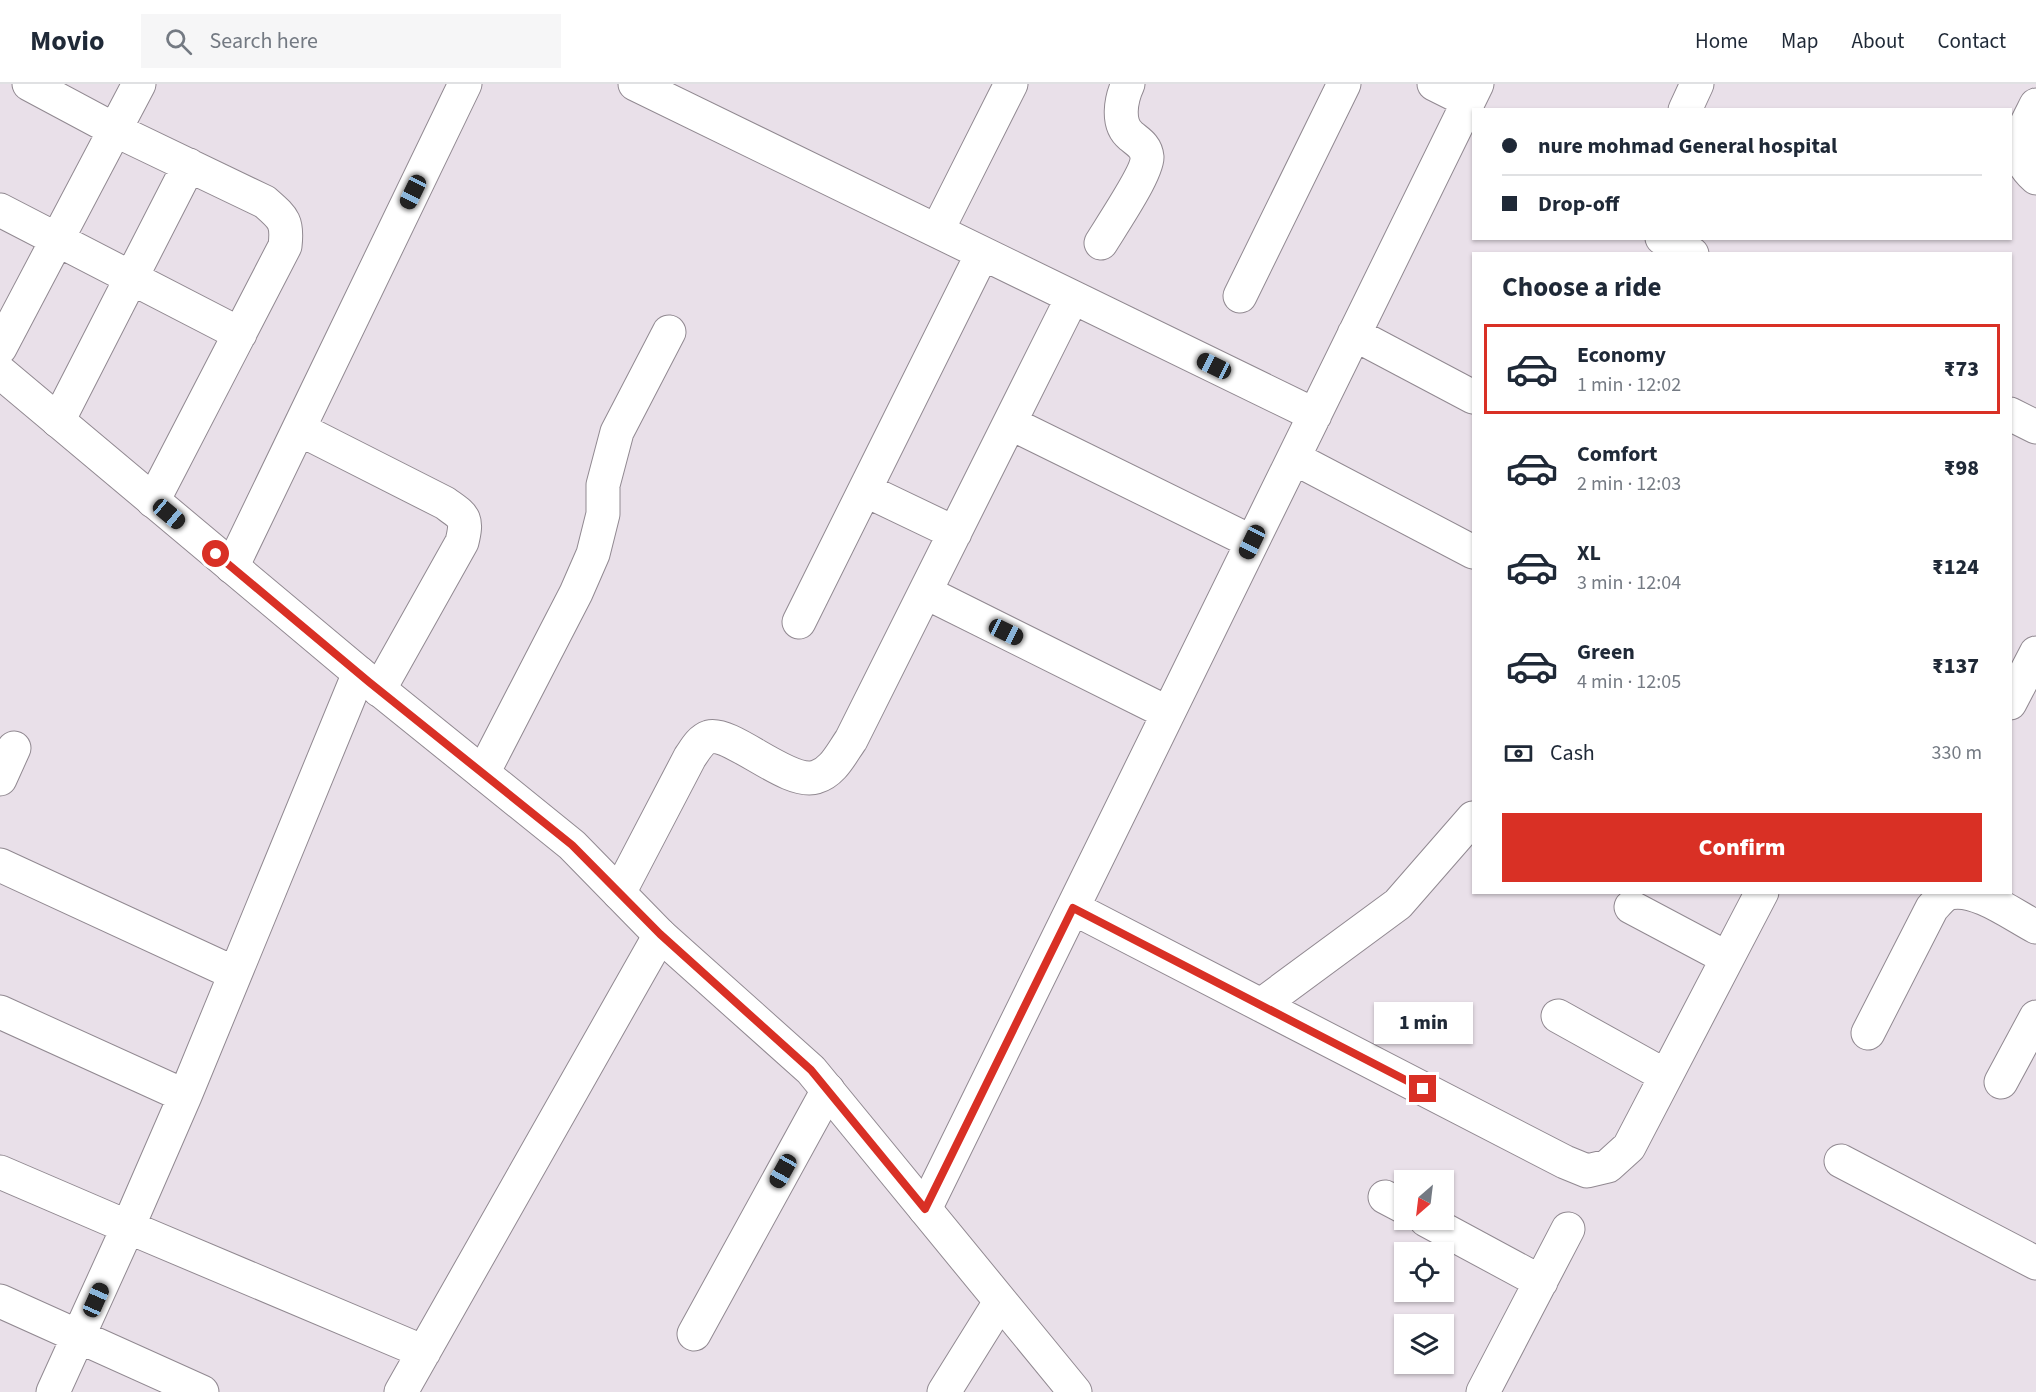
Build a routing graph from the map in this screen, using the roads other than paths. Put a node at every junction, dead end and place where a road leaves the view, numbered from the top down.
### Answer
1 (29, 84) edge
2 (139, 84) edge
3 (465, 84) edge
4 (635, 84) edge
5 (1011, 84) edge
6 (1128, 84) edge
7 (1344, 84) edge
8 (1434, 84) edge
9 (1697, 84) edge
10 (1473, 93) edge
11 (2036, 105) edge
12 (1686, 108) edge
13 (115, 130) junction
14 (1463, 138) edge
15 (189, 165) junction
16 (2036, 178) edge
17 (0, 210) edge
18 (936, 231) junction
19 (57, 239) junction
20 (1666, 240) edge
21 (1101, 243) dead end
22 (1688, 252) edge
23 (982, 254) junction
24 (132, 278) junction
25 (1240, 296) dead end
26 (1072, 298) junction
27 (669, 332) dead end
28 (240, 334) junction
29 (1354, 334) junction
30 (0, 348) edge
31 (0, 372) edge
32 (1472, 396) edge
33 (1315, 415) junction
34 (2012, 415) edge
35 (58, 422) junction
36 (1010, 423) junction
37 (2036, 427) edge
38 (299, 429) junction
39 (1294, 458) junction
40 (865, 490) junction
41 (153, 501) junction
42 (954, 533) junction
43 (1252, 542) junction
44 (1472, 551) edge
45 (232, 567) junction
46 (925, 592) junction
47 (799, 622) dead end
48 (2036, 653) edge
49 (369, 682) junction
50 (2012, 696) edge
51 (1168, 713) junction
52 (14, 748) dead end
53 (483, 773) junction
54 (0, 779) edge
55 (1472, 819) edge
56 (0, 865) edge
57 (619, 893) junction
58 (1761, 894) edge
59 (1947, 894) edge
60 (1970, 894) edge
61 (1631, 907) dead end
62 (1073, 908) junction
63 (2036, 927) edge
64 (660, 934) junction
65 (1727, 958) junction
66 (234, 973) junction
67 (1261, 1005) junction
68 (0, 1012) edge
69 (1558, 1016) dead end
70 (2036, 1017) edge
71 (1868, 1033) dead end
72 (1666, 1076) junction
73 (2001, 1082) dead end
74 (828, 1089) junction
75 (185, 1096) junction
76 (1841, 1161) dead end
77 (0, 1172) edge
78 (925, 1209) junction
79 (128, 1227) junction
80 (1568, 1229) dead end
81 (1445, 1230) edge
82 (2036, 1263) edge
83 (1541, 1282) junction
84 (0, 1301) edge
85 (1000, 1302) junction
86 (694, 1334) dead end
87 (80, 1337) junction
88 (424, 1352) junction
89 (53, 1392) edge
90 (202, 1392) edge
91 (401, 1392) edge
92 (944, 1392) edge
93 (1075, 1392) edge
94 (1483, 1392) edge

1 - 13 street
2 - 13 street
3 - 38 street
4 - 18 street
5 - 18 street
6 - 21 street
7 - 25 street
8 - 10 street
9 - 12 street
10 - 14 street
11 - 16 street
13 - 15 street
13 - 19 street
14 - 29 street
15 - 24 street
15 - 28 street
17 - 19 street
18 - 23 street
19 - 24 street
19 - 30 street
20 - 22 street
23 - 26 street
23 - 40 street
24 - 28 street
24 - 35 street
26 - 33 street
26 - 36 street
27 - 53 street
28 - 41 street
29 - 32 street
29 - 33 street
31 - 35 street
33 - 39 street
34 - 37 street
35 - 41 street
36 - 42 street
36 - 43 street
38 - 45 street
38 - 49 street
39 - 43 street
39 - 44 street
40 - 42 street
40 - 47 street
41 - 45 street
42 - 46 street
43 - 51 street
45 - 49 street
46 - 51 street
46 - 57 street
48 - 50 street
49 - 53 street
49 - 66 street
51 - 62 street
52 - 54 street
53 - 57 street
55 - 67 street
56 - 66 street
57 - 64 street
58 - 65 street
59 - 71 street
60 - 63 street
61 - 65 street
62 - 67 street
62 - 78 street
64 - 74 street
64 - 88 street
65 - 72 street
66 - 75 street
67 - 72 street
68 - 75 street
69 - 72 street
70 - 73 street
74 - 78 street
74 - 86 street
75 - 79 street
76 - 82 street
77 - 79 street
78 - 85 street
79 - 87 street
79 - 88 street
80 - 83 street
81 - 83 street
83 - 94 street
84 - 87 street
85 - 92 street
85 - 93 street
87 - 89 street
87 - 90 street
88 - 91 street

